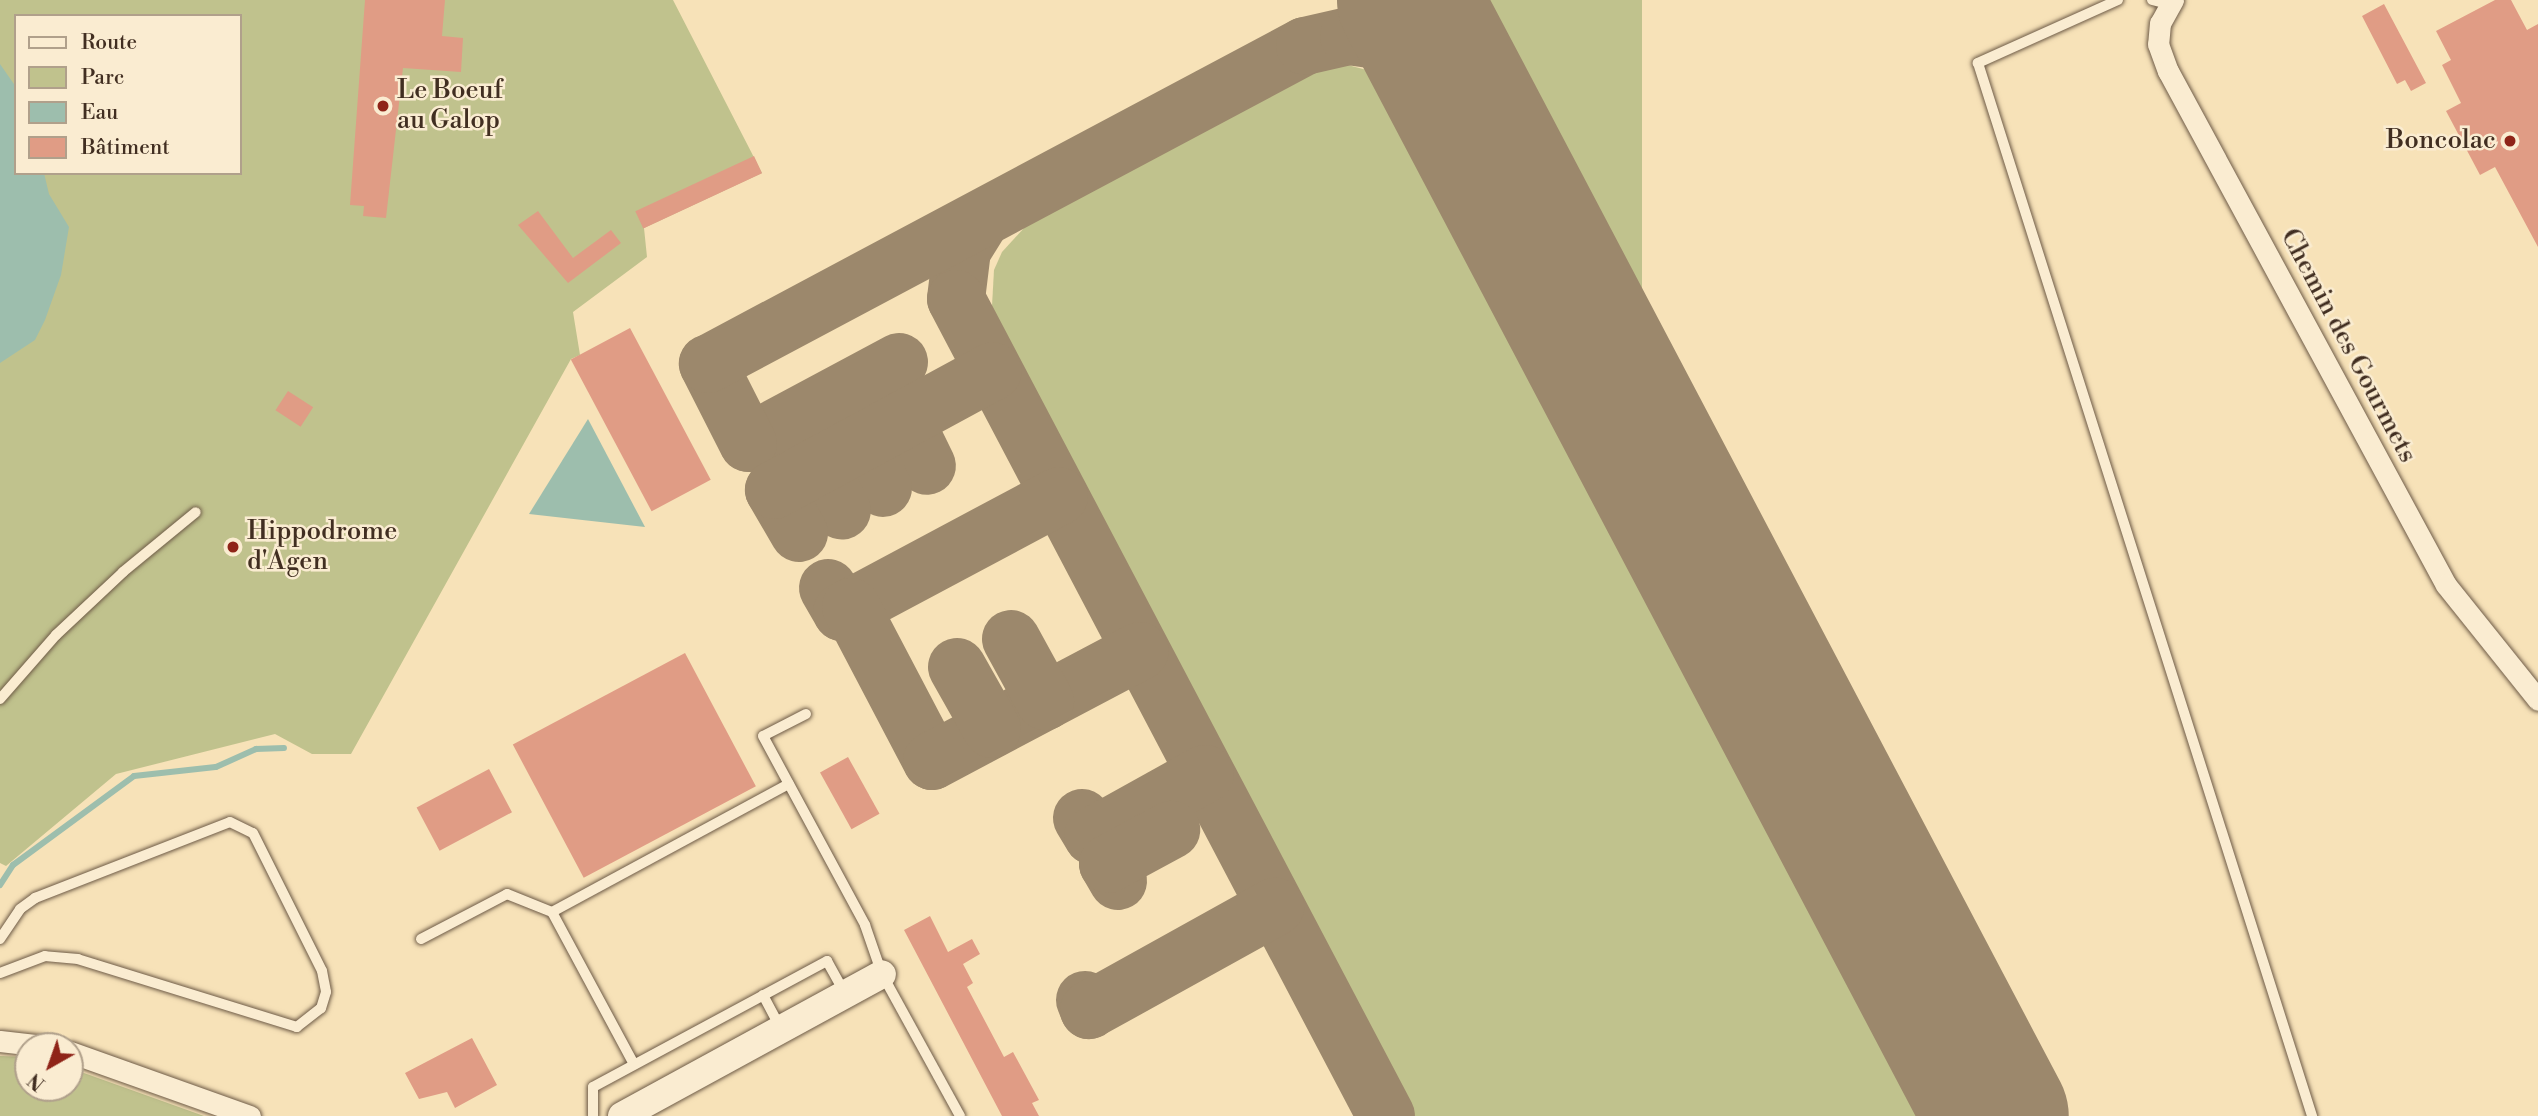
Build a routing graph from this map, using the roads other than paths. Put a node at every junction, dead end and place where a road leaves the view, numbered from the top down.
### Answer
1 (2118, 0) edge
2 (2165, 1) edge
3 (197, 512) dead end
4 (0, 699) edge
5 (2538, 700) edge
6 (806, 714) dead end
7 (789, 784) junction
8 (552, 912) junction
9 (0, 939) edge
10 (421, 939) dead end
11 (0, 973) edge
12 (882, 974) junction
13 (845, 994) junction
14 (763, 995) junction
15 (781, 1029) junction
16 (84, 1057) edge
17 (635, 1065) junction
18 (250, 1116) edge
19 (593, 1116) edge
20 (622, 1116) edge
21 (960, 1116) edge
22 (2312, 1116) edge

1 - 22 lane
2 - 5 street, Chemin des Gourmets
3 - 4 lane
6 - 7 lane
7 - 8 lane
7 - 12 lane
8 - 10 lane
8 - 17 lane
9 - 11 lane
12 - 13 street
12 - 21 lane
13 - 14 lane
13 - 15 street
14 - 15 lane
14 - 17 lane
15 - 20 street
16 - 18 street
17 - 19 lane

